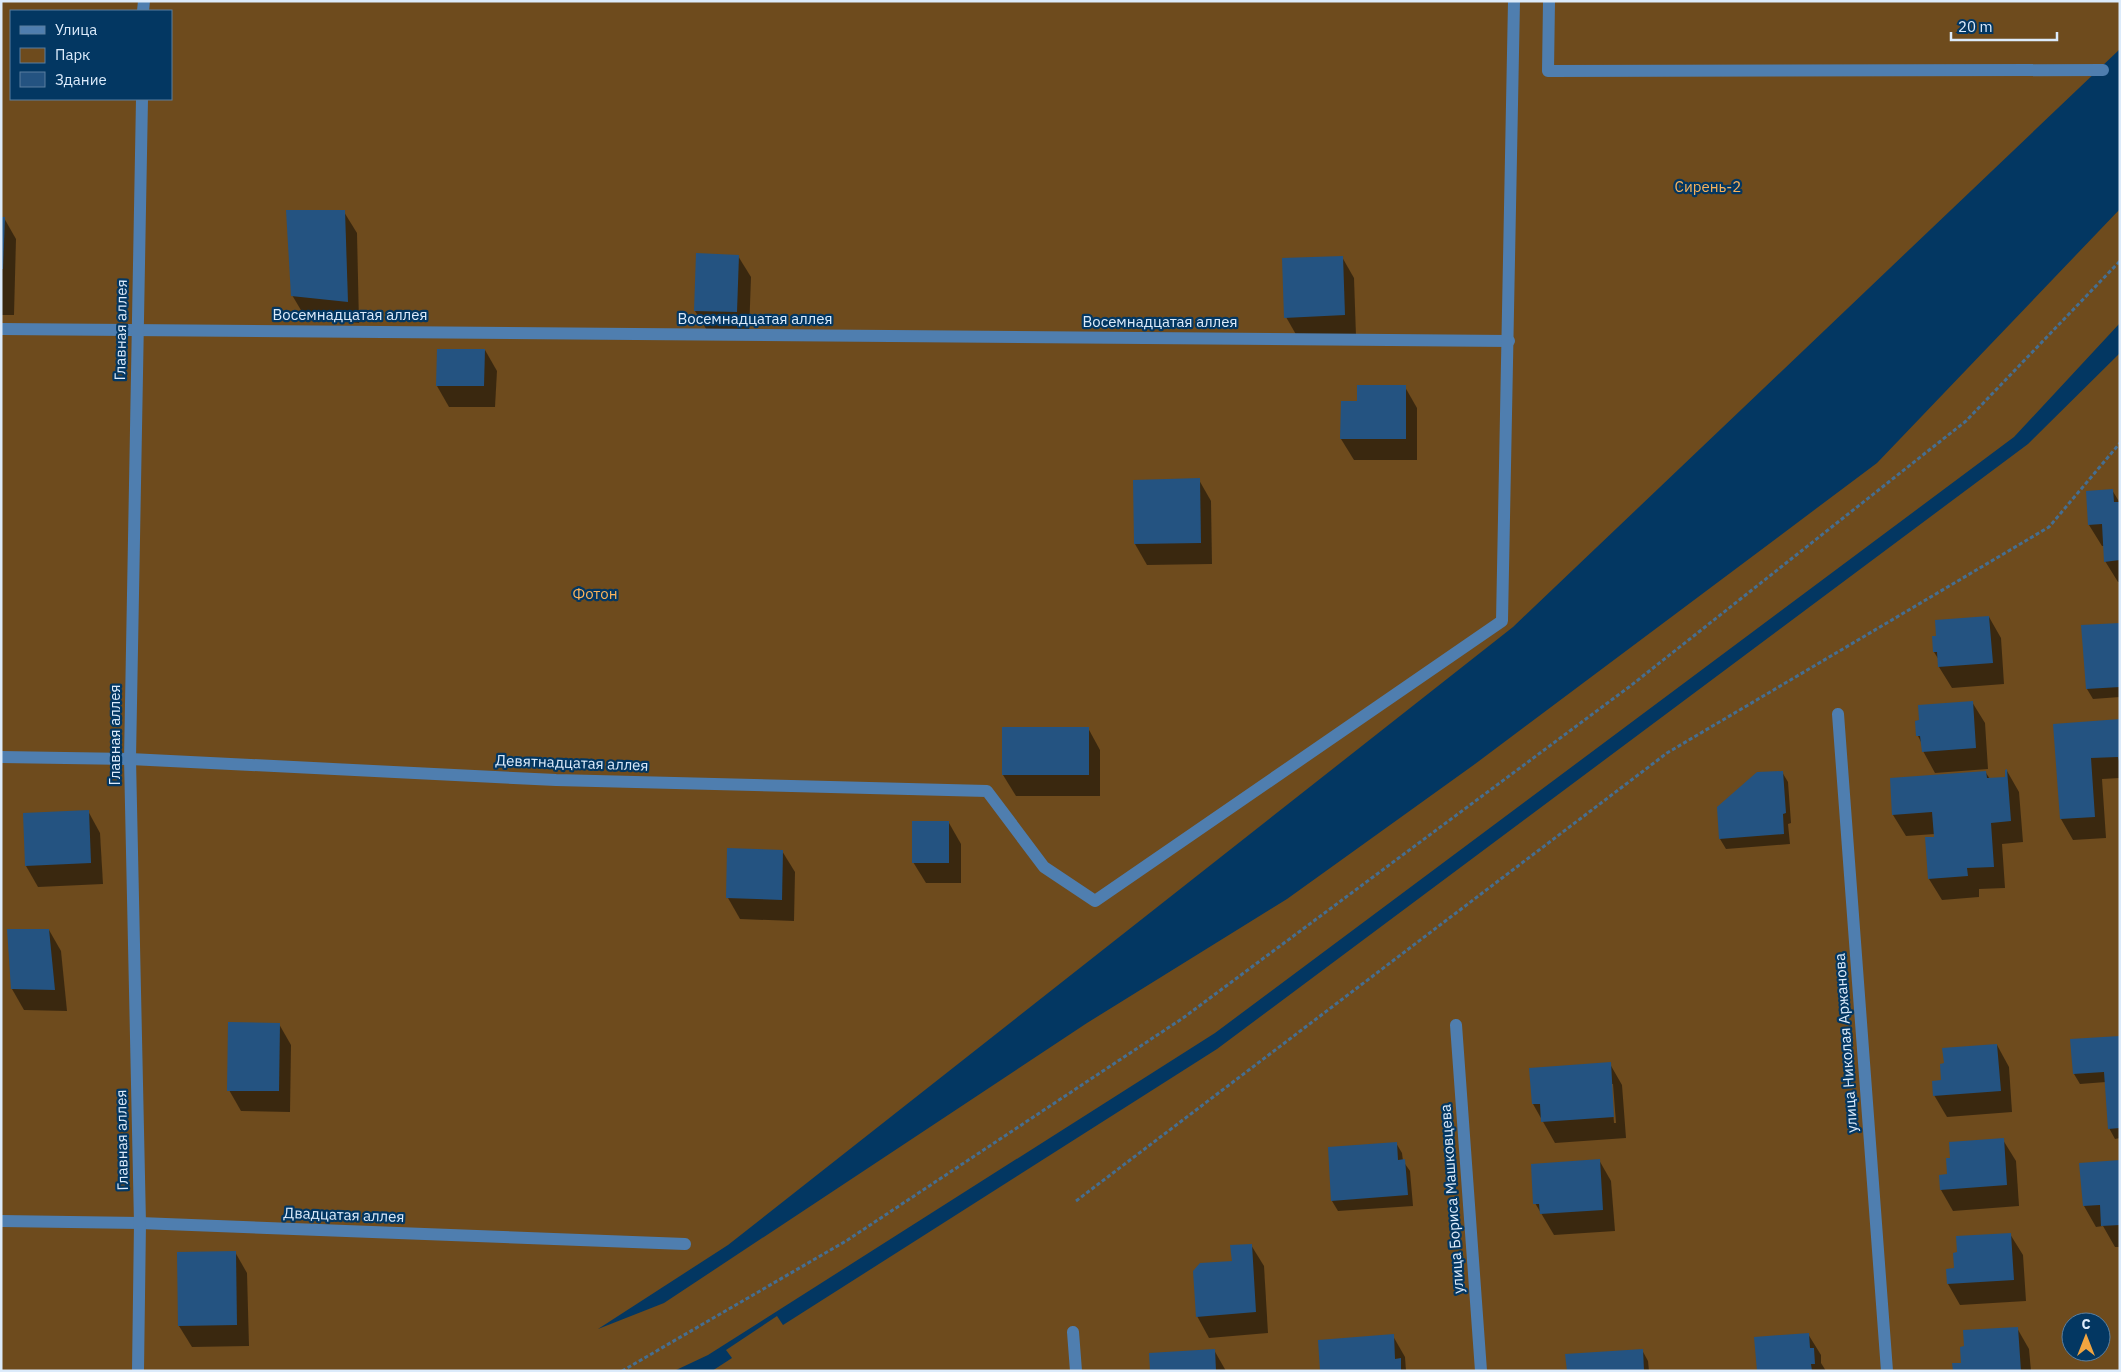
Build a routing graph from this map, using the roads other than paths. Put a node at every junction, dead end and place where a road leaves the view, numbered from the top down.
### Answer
1 (1514, 1) edge
2 (1549, 1) edge
3 (2103, 70) dead end
4 (142, 100) edge
5 (1, 329) edge
6 (137, 330) junction
7 (1509, 341) junction
8 (1838, 714) dead end
9 (1, 757) edge
10 (130, 759) junction
11 (1456, 1025) dead end
12 (1, 1220) edge
13 (140, 1223) junction
14 (685, 1244) dead end
15 (1073, 1332) dead end
16 (138, 1371) edge
17 (1076, 1371) edge
18 (1481, 1371) edge
19 (1887, 1371) edge

1 - 7 street
2 - 3 street
4 - 6 street, Главная аллея
5 - 6 street, Восемнадцатая аллея
6 - 7 street, Восемнадцатая аллея
6 - 10 street, Главная аллея
7 - 10 street, Девятнадцатая аллея
8 - 19 street, улица Николая Аржанова
9 - 10 street, Девятнадцатая аллея
10 - 13 street, Главная аллея
11 - 18 street, улица Бориса Машковцева
12 - 13 street, Двадцатая аллея
13 - 14 street, Двадцатая аллея
13 - 16 street, Главная аллея
15 - 17 street

